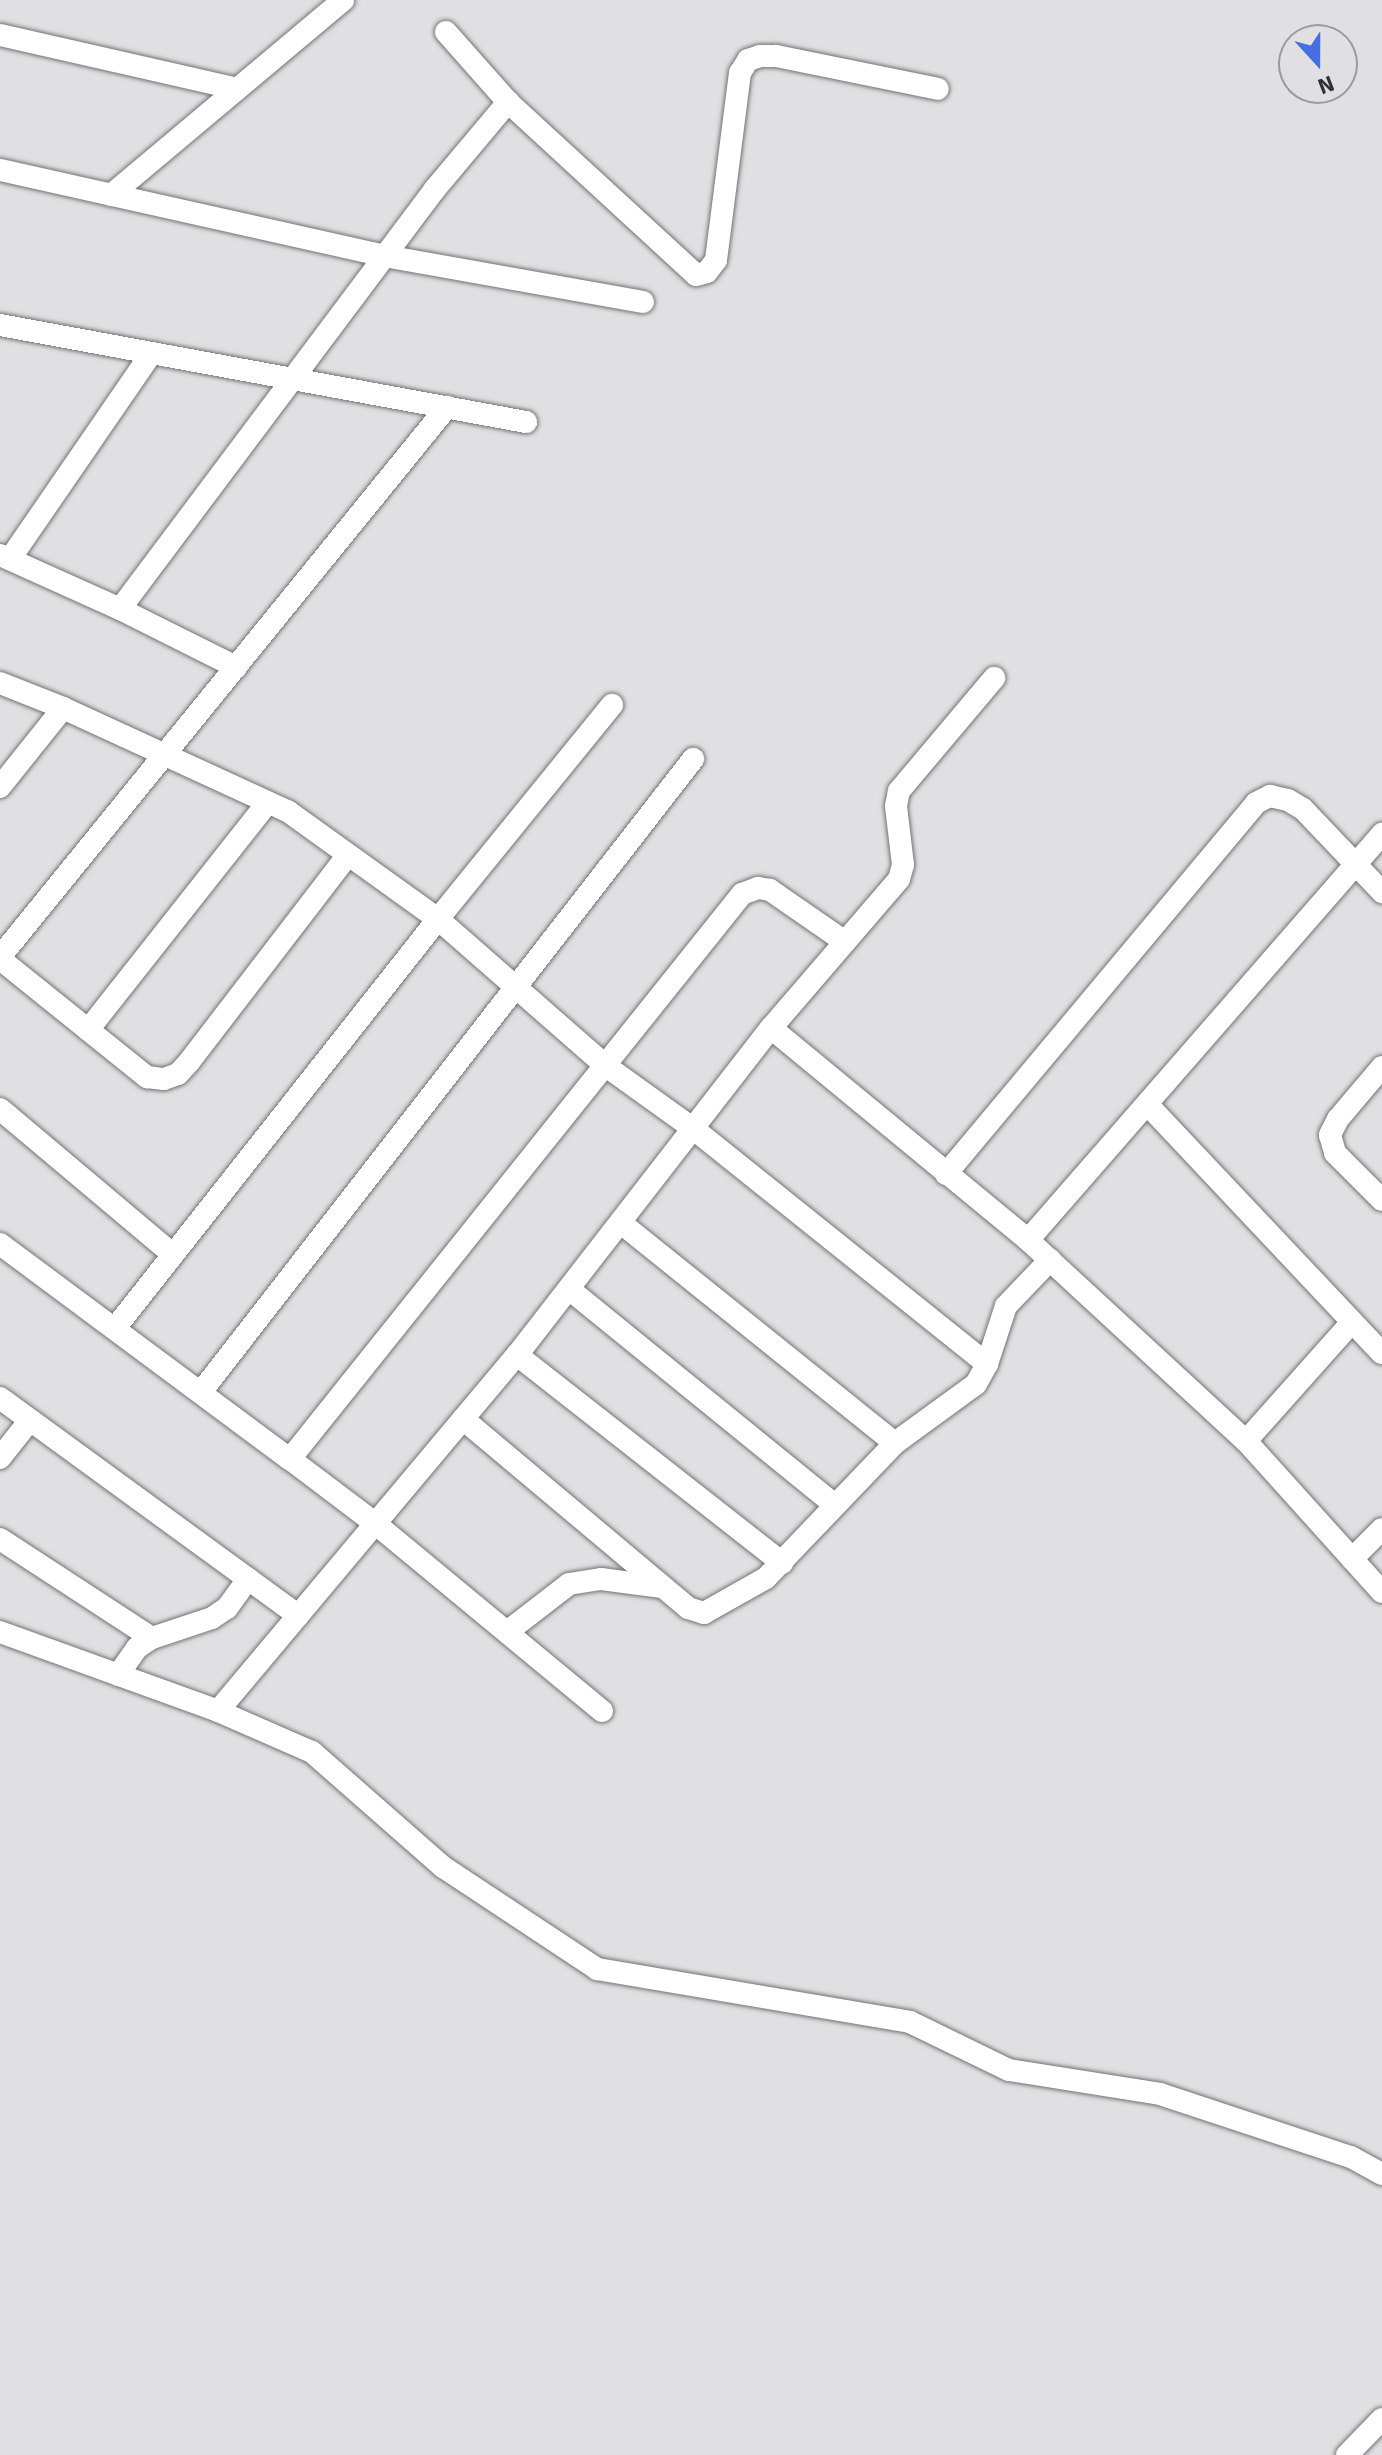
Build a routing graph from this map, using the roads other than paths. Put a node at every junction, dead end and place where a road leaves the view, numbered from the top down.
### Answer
1 (343, 0) edge
2 (446, 32) dead end
3 (0, 35) edge
4 (237, 89) junction
5 (938, 89) dead end
6 (508, 102) junction
7 (0, 170) edge
8 (111, 195) junction
9 (385, 256) junction
10 (643, 302) dead end
11 (0, 325) edge
12 (151, 354) junction
13 (291, 381) junction
14 (447, 407) junction
15 (526, 422) dead end
16 (5, 557) edge
17 (120, 609) junction
18 (236, 667) junction
19 (994, 678) dead end
20 (0, 683) edge
21 (612, 705) dead end
22 (63, 708) junction
23 (165, 754) junction
24 (693, 759) dead end
25 (0, 787) edge
26 (268, 802) junction
27 (1382, 834) edge
28 (348, 855) junction
29 (1357, 862) junction
30 (1382, 892) edge
31 (438, 919) junction
32 (845, 942) junction
33 (0, 958) edge
34 (517, 988) junction
35 (771, 1028) junction
36 (88, 1030) junction
37 (606, 1066) junction
38 (1382, 1067) edge
39 (1147, 1104) junction
40 (0, 1109) edge
41 (695, 1130) junction
42 (946, 1174) junction
43 (1382, 1200) edge
44 (621, 1223) junction
45 (1028, 1240) junction
46 (0, 1244) edge
47 (172, 1254) junction
48 (1050, 1260) junction
49 (569, 1289) junction
50 (1352, 1322) junction
51 (116, 1327) junction
52 (1382, 1353) edge
53 (517, 1355) junction
54 (987, 1364) junction
55 (201, 1392) junction
56 (0, 1398) edge
57 (463, 1419) junction
58 (30, 1420) junction
59 (1246, 1441) junction
60 (895, 1443) junction
61 (0, 1458) edge
62 (290, 1459) junction
63 (834, 1504) junction
64 (376, 1524) junction
65 (1382, 1529) edge
66 (0, 1539) edge
67 (1352, 1559) junction
68 (782, 1563) junction
69 (248, 1579) junction
70 (663, 1588) junction
71 (1382, 1592) edge
72 (298, 1615) junction
73 (0, 1632) edge
74 (507, 1632) junction
75 (152, 1638) junction
76 (118, 1675) junction
77 (218, 1711) junction
78 (602, 1711) dead end
79 (1382, 2174) edge
80 (1382, 2419) edge
81 (1347, 2455) edge

1 - 4 street
2 - 6 street
3 - 4 street
4 - 8 street
5 - 6 street
6 - 9 street
7 - 8 street
8 - 9 street
9 - 10 street
9 - 13 street
11 - 12 street
12 - 13 street
12 - 16 street
13 - 14 street
13 - 17 street
14 - 15 street
14 - 18 street
16 - 17 street
17 - 18 street
18 - 23 street
19 - 32 street
20 - 22 street
21 - 31 street
22 - 23 street
22 - 25 street
23 - 26 street
23 - 33 street
24 - 34 street
26 - 28 street
26 - 36 street
27 - 29 street
28 - 31 street
28 - 36 street
29 - 30 street
29 - 39 street
29 - 42 street
31 - 34 street
31 - 47 street
32 - 35 street
32 - 37 street
33 - 36 street
34 - 37 street
34 - 55 street
35 - 41 street
35 - 42 street
37 - 41 street
37 - 62 street
38 - 43 street
39 - 45 street
39 - 50 street
40 - 47 street
41 - 44 street
41 - 54 street
42 - 45 street
44 - 49 street
44 - 60 street
45 - 48 street
46 - 51 street
47 - 51 street
48 - 54 street
48 - 59 street
49 - 53 street
49 - 63 street
50 - 52 street
50 - 59 street
51 - 55 street
53 - 57 street
53 - 68 street
54 - 60 street
55 - 62 street
56 - 58 street
57 - 64 street
57 - 70 street
58 - 61 street
58 - 69 street
59 - 67 street
60 - 63 street
62 - 64 street
63 - 68 street
64 - 72 street
64 - 74 street
65 - 67 street
66 - 75 street
67 - 71 street
68 - 70 street
69 - 72 street
69 - 75 street
70 - 74 street
72 - 77 street
73 - 76 street
74 - 78 street
75 - 76 street
76 - 77 street
77 - 79 street
80 - 81 street

